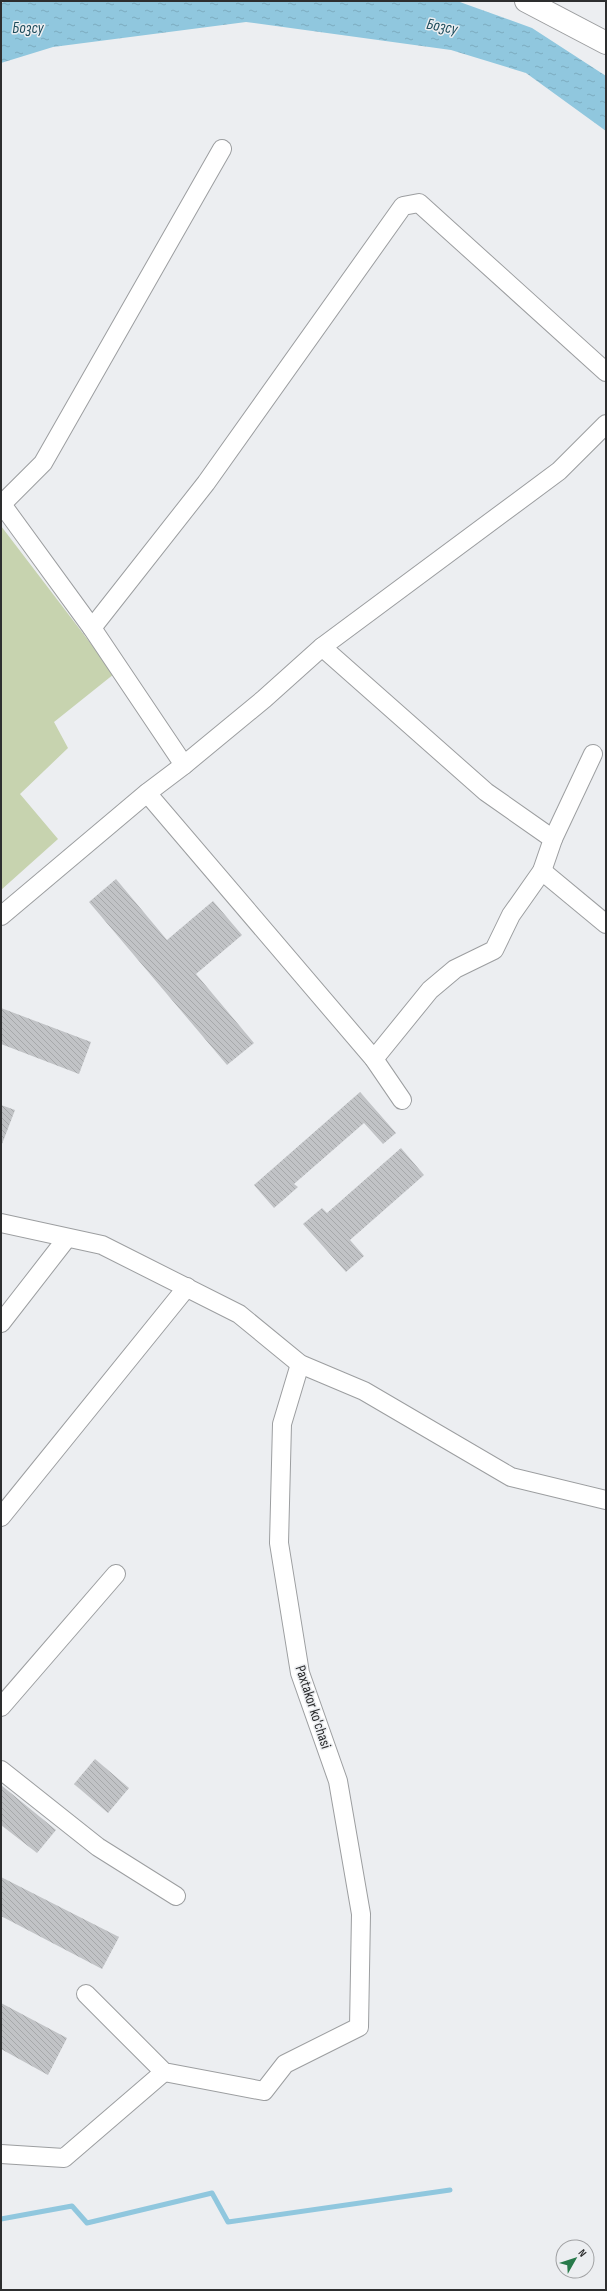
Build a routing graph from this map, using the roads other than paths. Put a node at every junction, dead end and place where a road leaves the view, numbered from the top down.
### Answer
1 (526, 1) edge
2 (606, 44) edge
3 (222, 149) dead end
4 (606, 372) edge
5 (606, 424) edge
6 (2, 503) edge
7 (92, 628) junction
8 (322, 647) junction
9 (592, 754) dead end
10 (184, 766) junction
11 (147, 793) junction
12 (553, 839) junction
13 (542, 871) junction
14 (1, 916) edge
15 (606, 924) edge
16 (374, 1059) junction
17 (402, 1100) dead end
18 (1, 1223) edge
19 (67, 1238) junction
20 (187, 1287) junction
21 (1, 1323) edge
22 (300, 1364) junction
23 (606, 1500) edge
24 (1, 1517) edge
25 (116, 1574) dead end
26 (1, 1707) edge
27 (1, 1770) edge
28 (176, 1896) dead end
29 (86, 1994) dead end
30 (164, 2072) junction
31 (1, 2154) edge

1 - 2 street
3 - 6 street
4 - 7 street
5 - 8 street
6 - 7 street
7 - 10 street
8 - 10 street
8 - 12 street
9 - 12 street
10 - 11 street
11 - 14 street
11 - 16 street
12 - 13 street
13 - 15 street
13 - 16 street
16 - 17 street
18 - 19 street
19 - 20 street
19 - 21 street
20 - 22 street
20 - 24 street
22 - 23 street
22 - 30 street, Paxtakor ko'chasi
25 - 26 street
27 - 28 street
29 - 30 street
30 - 31 street

